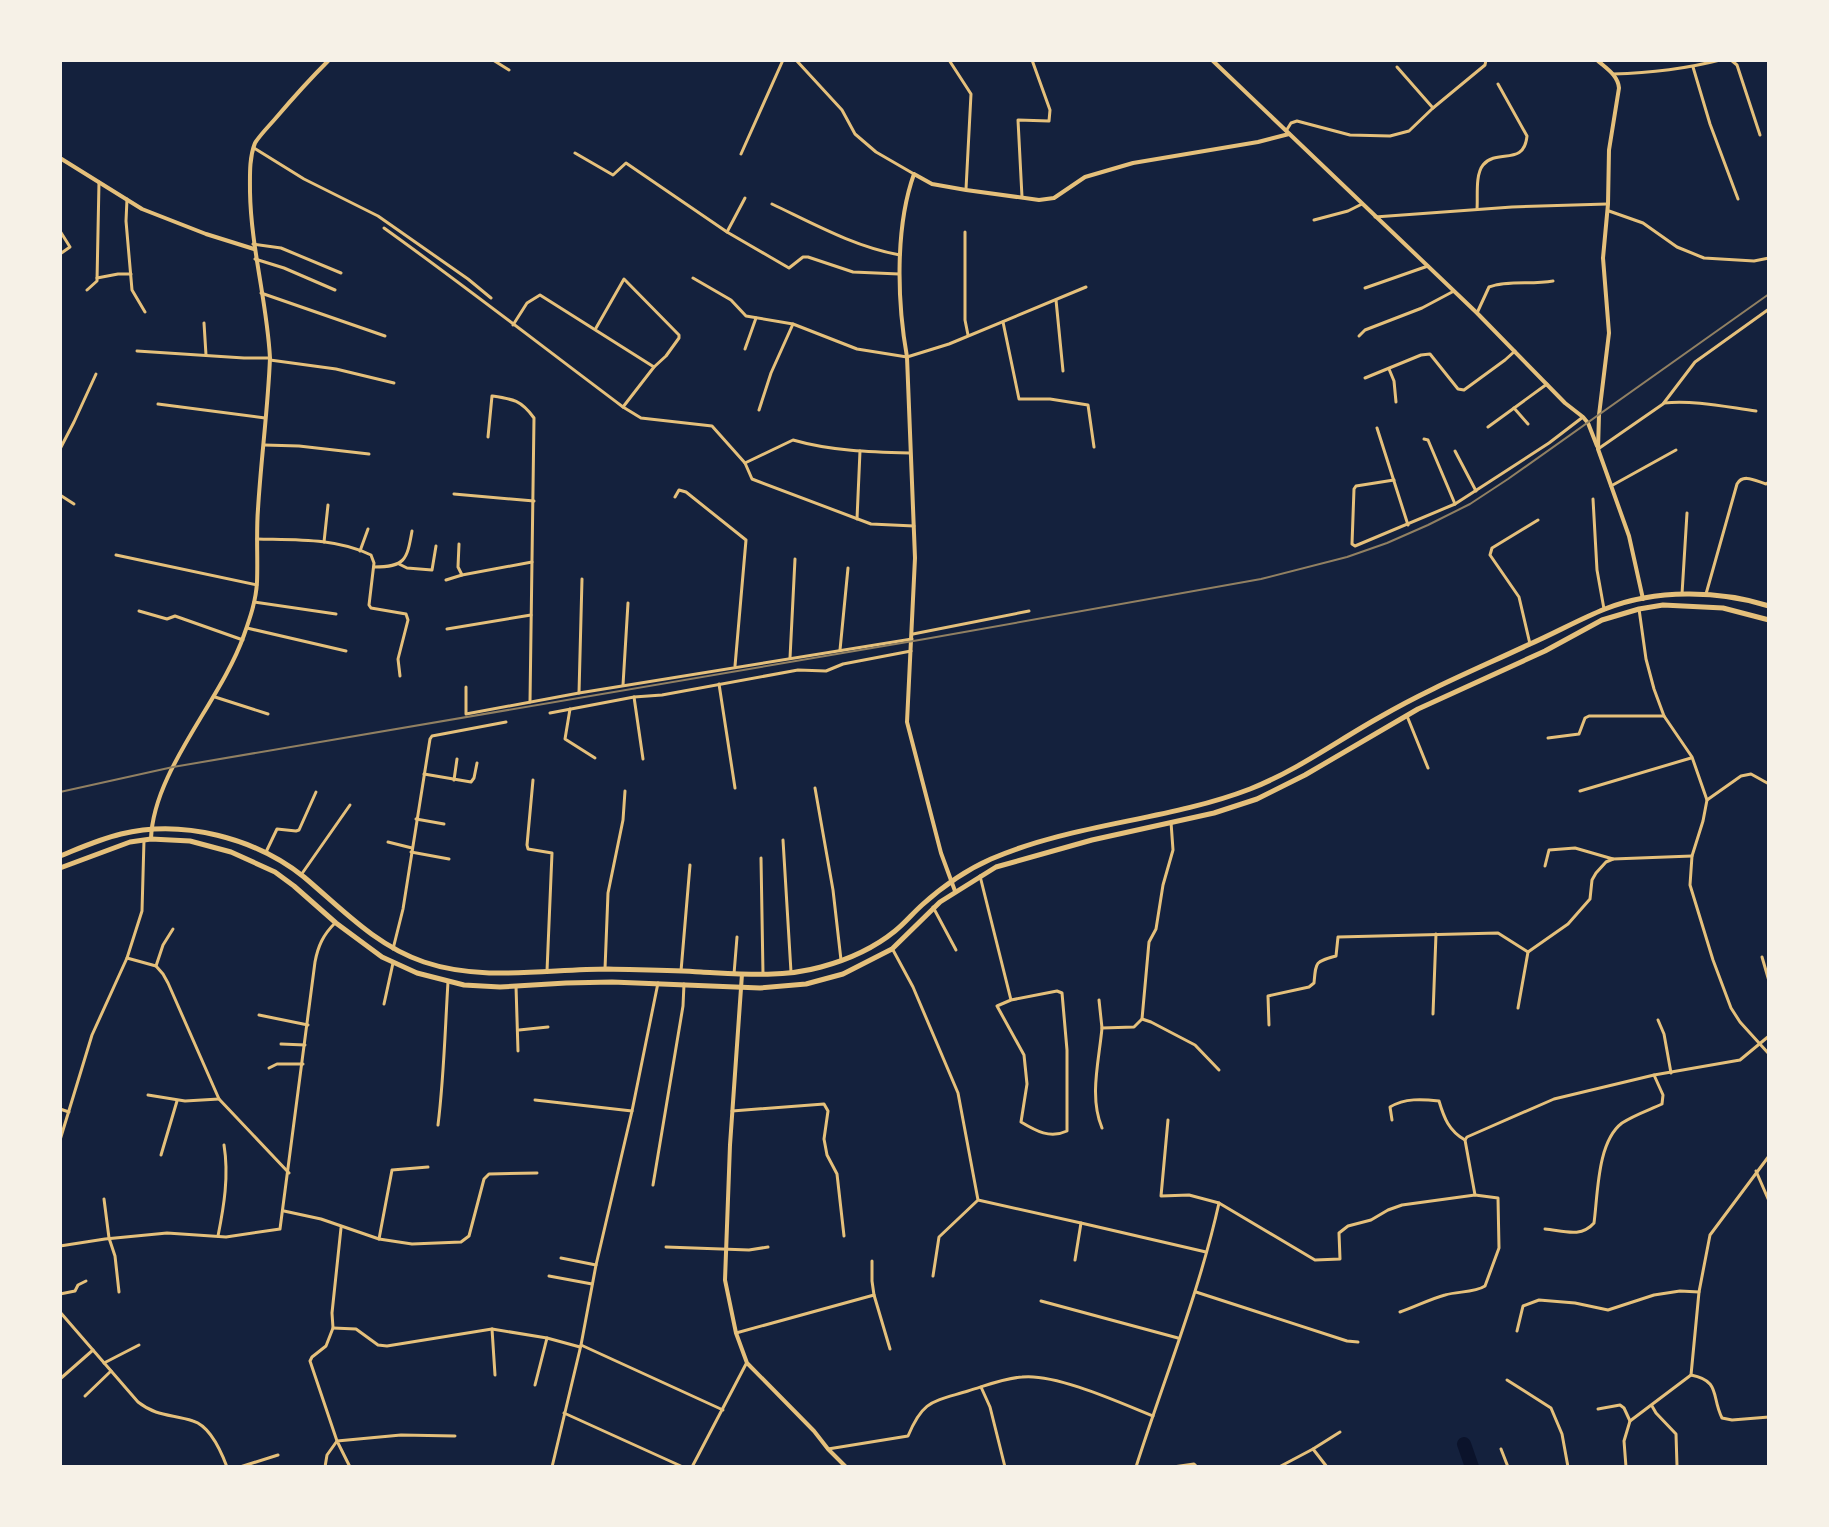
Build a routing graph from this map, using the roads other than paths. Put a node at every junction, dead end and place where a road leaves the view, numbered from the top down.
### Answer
1 (329, 60) edge
2 (493, 60) edge
3 (783, 60) edge
4 (796, 60) edge
5 (949, 60) edge
6 (1032, 60) edge
7 (1212, 60) edge
8 (1486, 60) edge
9 (1597, 60) edge
10 (1720, 60) edge
11 (1731, 60) edge
12 (1397, 67) dead end
13 (1693, 67) junction
14 (509, 70) dead end
15 (1613, 74) junction
16 (1498, 84) dead end
17 (1433, 108) junction
18 (1288, 132) junction
19 (1760, 135) dead end
20 (254, 148) junction
21 (575, 153) dead end
22 (741, 154) dead end
23 (60, 158) edge
24 (914, 174) junction
25 (99, 182) junction
26 (966, 190) junction
27 (745, 198) dead end
28 (1022, 198) junction
29 (127, 199) junction
30 (1738, 199) dead end
31 (772, 204) dead end
32 (1362, 204) junction
33 (1607, 207) junction
34 (1477, 209) junction
35 (1375, 217) junction
36 (1314, 220) dead end
37 (384, 228) dead end
38 (60, 231) edge
39 (727, 232) junction
40 (965, 232) dead end
41 (254, 246) junction
42 (60, 254) edge
43 (900, 255) junction
44 (1769, 258) edge
45 (255, 259) junction
46 (1428, 266) junction
47 (341, 273) dead end
48 (131, 274) junction
49 (899, 274) junction
50 (97, 278) junction
51 (693, 278) dead end
52 (1553, 281) dead end
53 (1086, 287) dead end
54 (1365, 288) dead end
55 (87, 290) dead end
56 (335, 290) dead end
57 (1454, 291) junction
58 (261, 293) junction
59 (491, 298) dead end
60 (1056, 300) junction
61 (1769, 309) edge
62 (145, 312) dead end
63 (1477, 313) junction
64 (756, 318) junction
65 (1003, 322) junction
66 (204, 323) dead end
67 (793, 324) junction
68 (513, 325) junction
69 (595, 329) junction
70 (968, 335) junction
71 (385, 336) dead end
72 (1359, 336) dead end
73 (745, 349) dead end
74 (137, 351) dead end
75 (1515, 351) junction
76 (206, 355) junction
77 (907, 357) junction
78 (270, 359) junction
79 (654, 367) junction
80 (1389, 369) junction
81 (1063, 371) dead end
82 (96, 374) dead end
83 (1365, 378) dead end
84 (394, 383) dead end
85 (1547, 384) junction
86 (1396, 402) dead end
87 (158, 404) dead end
88 (1663, 404) junction
89 (623, 407) junction
90 (1514, 408) junction
91 (759, 410) dead end
92 (1756, 411) dead end
93 (1583, 417) junction
94 (265, 418) junction
95 (1528, 424) dead end
96 (1488, 427) dead end
97 (1377, 428) dead end
98 (488, 437) dead end
99 (1424, 439) dead end
100 (61, 445) edge
101 (264, 445) junction
102 (1094, 447) dead end
103 (1598, 449) junction
104 (1676, 450) dead end
105 (860, 451) junction
106 (1455, 451) dead end
107 (910, 453) junction
108 (369, 454) dead end
109 (745, 463) junction
110 (1394, 480) junction
111 (1769, 482) edge
112 (1611, 486) junction
113 (1476, 491) junction
114 (454, 494) dead end
115 (60, 495) edge
116 (675, 497) dead end
117 (1593, 499) dead end
118 (534, 501) junction
119 (74, 504) dead end
120 (1455, 504) junction
121 (328, 505) dead end
122 (1687, 513) dead end
123 (857, 519) junction
124 (1538, 520) dead end
125 (1408, 525) junction
126 (914, 526) junction
127 (368, 529) dead end
128 (412, 531) dead end
129 (257, 539) junction
130 (324, 542) junction
131 (459, 544) dead end
132 (436, 546) dead end
133 (360, 551) junction
134 (116, 555) dead end
135 (795, 559) dead end
136 (532, 562) junction
137 (399, 564) junction
138 (374, 567) junction
139 (848, 568) dead end
140 (462, 575) junction
141 (582, 579) dead end
142 (446, 580) dead end
143 (257, 585) junction
144 (1682, 594) junction
145 (1706, 594) junction
146 (1643, 599) junction
147 (254, 602) junction
148 (628, 603) dead end
149 (1769, 606) edge
150 (1604, 609) junction
151 (1639, 609) junction
152 (139, 611) dead end
153 (1029, 611) dead end
154 (336, 614) dead end
155 (531, 615) junction
156 (1769, 620) edge
157 (247, 628) junction
158 (447, 629) dead end
159 (913, 636) junction
160 (243, 640) junction
161 (1530, 644) junction
162 (840, 650) junction
163 (346, 651) dead end
164 (911, 651) junction
165 (790, 658) junction
166 (735, 666) junction
167 (400, 676) dead end
168 (719, 684) junction
169 (623, 685) junction
170 (466, 687) dead end
171 (579, 693) junction
172 (215, 697) junction
173 (634, 697) junction
174 (530, 702) junction
175 (570, 709) junction
176 (550, 713) dead end
177 (268, 714) dead end
178 (1407, 715) junction
179 (1664, 716) junction
180 (506, 722) dead end
181 (1548, 738) dead end
182 (1692, 757) junction
183 (595, 758) dead end
184 (457, 759) dead end
185 (643, 759) dead end
186 (477, 763) dead end
187 (1428, 768) dead end
188 (424, 774) junction
189 (454, 780) junction
190 (533, 780) dead end
191 (1769, 784) edge
192 (735, 788) dead end
193 (815, 788) dead end
194 (625, 791) dead end
195 (1580, 791) dead end
196 (316, 792) dead end
197 (1707, 800) junction
198 (350, 805) dead end
199 (416, 819) junction
200 (1171, 822) junction
201 (444, 824) dead end
202 (148, 830) junction
203 (148, 839) junction
204 (783, 840) dead end
205 (388, 842) dead end
206 (412, 850) junction
207 (266, 852) junction
208 (60, 856) edge
209 (1692, 856) junction
210 (761, 858) dead end
211 (449, 859) dead end
212 (1613, 859) junction
213 (690, 865) dead end
214 (1545, 866) dead end
215 (60, 868) edge
216 (301, 875) junction
217 (980, 876) junction
218 (951, 882) junction
219 (955, 891) junction
220 (933, 907) junction
221 (336, 923) junction
222 (173, 929) dead end
223 (1436, 934) junction
224 (737, 937) dead end
225 (393, 949) junction
226 (892, 949) junction
227 (956, 950) dead end
228 (1528, 952) junction
229 (1762, 957) dead end
230 (127, 958) junction
231 (841, 960) junction
232 (393, 963) junction
233 (156, 966) junction
234 (605, 969) junction
235 (547, 971) junction
236 (681, 971) junction
237 (791, 972) junction
238 (734, 974) junction
239 (742, 974) junction
240 (763, 974) junction
241 (1769, 981) edge
242 (448, 982) junction
243 (658, 983) junction
244 (684, 984) junction
245 (516, 986) junction
246 (741, 987) junction
247 (1011, 1000) junction
248 (1099, 1000) dead end
249 (384, 1004) dead end
250 (1518, 1008) dead end
251 (1433, 1014) dead end
252 (259, 1015) dead end
253 (1142, 1019) junction
254 (1658, 1020) dead end
255 (308, 1025) junction
256 (1269, 1025) dead end
257 (548, 1027) dead end
258 (1102, 1028) junction
259 (519, 1030) junction
260 (1769, 1036) edge
261 (281, 1044) dead end
262 (1759, 1044) junction
263 (305, 1045) junction
264 (518, 1051) dead end
265 (1769, 1054) edge
266 (303, 1064) junction
267 (269, 1068) dead end
268 (1219, 1070) dead end
269 (1671, 1073) junction
270 (1654, 1075) junction
271 (148, 1095) dead end
272 (219, 1099) junction
273 (177, 1100) junction
274 (535, 1100) dead end
275 (60, 1109) edge
276 (632, 1111) junction
277 (732, 1111) junction
278 (69, 1112) junction
279 (1168, 1120) dead end
280 (1392, 1120) dead end
281 (438, 1125) dead end
282 (1102, 1128) dead end
283 (60, 1140) edge
284 (1465, 1140) junction
285 (224, 1145) dead end
286 (161, 1155) dead end
287 (1769, 1156) edge
288 (428, 1167) dead end
289 (1756, 1171) junction
290 (289, 1173) junction
291 (537, 1173) dead end
292 (653, 1185) dead end
293 (1475, 1195) junction
294 (104, 1199) dead end
295 (978, 1200) junction
296 (1769, 1201) edge
297 (1219, 1203) junction
298 (284, 1211) junction
299 (1081, 1223) junction
300 (341, 1228) junction
301 (1545, 1229) dead end
302 (218, 1236) junction
303 (844, 1236) dead end
304 (109, 1238) junction
305 (379, 1239) junction
306 (60, 1246) edge
307 (666, 1247) dead end
308 (768, 1247) dead end
309 (726, 1249) junction
310 (1206, 1253) junction
311 (561, 1258) dead end
312 (1075, 1260) dead end
313 (872, 1261) dead end
314 (596, 1265) junction
315 (549, 1276) dead end
316 (933, 1276) dead end
317 (86, 1281) dead end
318 (592, 1284) junction
319 (119, 1292) dead end
320 (1196, 1292) junction
321 (1699, 1292) junction
322 (60, 1294) edge
323 (874, 1295) junction
324 (1041, 1301) dead end
325 (60, 1312) edge
326 (1400, 1312) dead end
327 (333, 1328) junction
328 (492, 1329) junction
329 (1517, 1331) dead end
330 (736, 1333) junction
331 (547, 1338) junction
332 (1178, 1338) junction
333 (1358, 1342) dead end
334 (139, 1345) dead end
335 (580, 1346) junction
336 (890, 1349) dead end
337 (93, 1350) junction
338 (104, 1363) junction
339 (747, 1363) junction
340 (111, 1371) junction
341 (495, 1375) dead end
342 (1691, 1375) junction
343 (60, 1379) edge
344 (1507, 1380) dead end
345 (535, 1385) dead end
346 (981, 1387) junction
347 (85, 1396) dead end
348 (1652, 1406) junction
349 (1598, 1409) dead end
350 (723, 1410) junction
351 (564, 1413) junction
352 (1153, 1416) junction
353 (1769, 1417) edge
354 (1630, 1421) junction
355 (1340, 1432) dead end
356 (455, 1436) dead end
357 (337, 1441) junction
358 (828, 1449) junction
359 (1313, 1449) junction
360 (1501, 1449) dead end
361 (278, 1455) dead end
362 (1677, 1466) edge
363 (227, 1467) edge
364 (240, 1467) edge
365 (325, 1467) edge
366 (350, 1467) edge
367 (552, 1467) edge
368 (683, 1467) edge
369 (692, 1467) edge
370 (846, 1467) edge
371 (1005, 1467) edge
372 (1136, 1467) edge
373 (1173, 1467) edge
374 (1197, 1467) edge
375 (1279, 1467) edge
376 (1327, 1467) edge
377 (1508, 1467) edge
378 (1568, 1467) edge
379 (1626, 1467) edge

1 - 20 street
2 - 14 street
3 - 22 street
4 - 24 street
5 - 26 street
6 - 28 street
7 - 18 street
8 - 17 street
9 - 15 street
10 - 13 street
11 - 19 street
12 - 17 street
13 - 15 street
13 - 30 street
15 - 33 street
16 - 34 street
17 - 18 street
18 - 28 street
18 - 32 street
20 - 41 street
20 - 59 street
21 - 39 street
23 - 25 street
24 - 26 street
24 - 43 street
25 - 29 street
25 - 50 street
26 - 28 street
27 - 39 street
29 - 41 street
29 - 48 street
31 - 43 street
32 - 35 street
32 - 36 street
33 - 34 street
33 - 44 street
33 - 103 street
34 - 35 street
35 - 46 street
37 - 68 street
38 - 42 street
39 - 49 street
40 - 70 street
41 - 45 street
41 - 47 street
43 - 49 street
45 - 56 street
45 - 58 street
46 - 54 street
46 - 57 street
48 - 50 street
48 - 62 street
49 - 77 street
50 - 55 street
51 - 64 street
52 - 63 street
53 - 60 street
57 - 63 street
57 - 72 street
58 - 71 street
58 - 78 street
60 - 65 street
60 - 81 street
61 - 88 street
63 - 75 street
64 - 67 street
64 - 73 street
65 - 70 street
65 - 102 street
66 - 76 street
67 - 77 street
67 - 91 street
68 - 69 street
68 - 89 street
69 - 79 street
69 - 79 street
70 - 77 street
74 - 76 street
75 - 80 street
75 - 85 street
76 - 78 street
77 - 107 street
78 - 84 street
78 - 94 street
79 - 89 street
80 - 83 street
80 - 86 street
82 - 100 street
85 - 90 street
85 - 93 street
87 - 94 street
88 - 92 street
88 - 103 street
89 - 109 street
90 - 95 street
90 - 96 street
93 - 103 street
93 - 113 street
94 - 101 street
97 - 110 street
98 - 118 street
99 - 120 street
101 - 108 street
101 - 129 street
103 - 112 street
104 - 112 street
105 - 107 street
105 - 109 street
105 - 123 street
106 - 113 street
107 - 126 street
109 - 123 street
110 - 125 street
110 - 125 street
111 - 145 street
112 - 146 street
113 - 120 street
114 - 118 street
115 - 119 street
116 - 166 street
117 - 150 street
118 - 136 street
120 - 125 street
121 - 130 street
122 - 144 street
123 - 126 street
124 - 161 street
126 - 159 street
127 - 133 street
128 - 137 street
129 - 130 street
129 - 143 street
130 - 133 street
131 - 140 street
132 - 137 street
133 - 138 street
134 - 143 street
135 - 165 street
136 - 140 street
136 - 155 street
137 - 138 street
138 - 167 street
139 - 162 street
140 - 142 street
141 - 171 street
143 - 147 street
144 - 145 highway
144 - 146 highway
145 - 149 highway
146 - 150 highway
147 - 154 street
147 - 157 street
148 - 169 street
150 - 161 highway
151 - 156 highway
151 - 178 highway
151 - 179 street
152 - 160 street
153 - 159 street
155 - 158 street
155 - 174 street
157 - 160 street
157 - 163 street
159 - 162 street
159 - 164 street
160 - 172 street
161 - 218 highway
162 - 165 street
164 - 168 street
164 - 218 street
165 - 166 street
166 - 169 street
168 - 173 street
168 - 192 street
169 - 171 street
170 - 174 street
171 - 174 street
172 - 177 street
172 - 202 street
173 - 175 street
173 - 185 street
175 - 176 street
175 - 183 street
178 - 187 street
178 - 200 highway
179 - 181 street
179 - 182 street
180 - 188 street
182 - 195 street
182 - 197 street
184 - 189 street
186 - 189 street
188 - 189 street
188 - 199 street
190 - 235 street
191 - 197 street
193 - 231 street
194 - 234 street
196 - 207 street
197 - 209 street
198 - 216 street
199 - 201 street
199 - 206 street
200 - 217 highway
200 - 253 street
202 - 203 street
202 - 207 highway
202 - 208 highway
203 - 215 highway
203 - 221 highway
203 - 230 street
204 - 237 street
205 - 206 street
206 - 211 street
206 - 225 street
207 - 216 highway
209 - 212 street
209 - 262 street
210 - 240 street
212 - 214 street
212 - 228 street
213 - 236 street
216 - 225 highway
217 - 219 highway
217 - 247 street
218 - 219 street
218 - 231 highway
219 - 220 highway
220 - 226 highway
220 - 227 street
221 - 232 highway
221 - 255 street
222 - 233 street
223 - 228 street
223 - 251 street
223 - 256 street
224 - 238 street
225 - 235 highway
226 - 246 highway
226 - 295 street
228 - 250 street
229 - 241 street
230 - 233 street
230 - 278 street
231 - 237 highway
232 - 242 highway
232 - 249 street
233 - 272 street
234 - 235 highway
234 - 236 highway
236 - 238 highway
237 - 240 highway
238 - 239 highway
239 - 240 highway
239 - 246 street
242 - 245 highway
242 - 281 street
243 - 244 highway
243 - 245 highway
243 - 276 street
244 - 246 highway
244 - 292 street
245 - 259 street
246 - 277 street
247 - 247 street
248 - 258 street
252 - 255 street
253 - 258 street
253 - 268 street
254 - 269 street
255 - 263 street
257 - 259 street
258 - 282 street
259 - 264 street
260 - 262 street
261 - 263 street
262 - 265 street
262 - 269 street
263 - 266 street
266 - 267 street
266 - 290 street
269 - 270 street
270 - 284 street
270 - 301 street
271 - 273 street
272 - 273 street
272 - 290 street
273 - 286 street
274 - 276 street
275 - 278 street
276 - 314 street
277 - 303 street
277 - 309 street
278 - 283 street
279 - 297 street
280 - 284 street
284 - 293 street
285 - 302 street
287 - 289 street
288 - 305 street
289 - 296 street
289 - 321 street
290 - 298 street
291 - 305 street
293 - 297 street
293 - 326 street
294 - 304 street
295 - 299 street
295 - 316 street
297 - 310 street
298 - 300 street
298 - 302 street
299 - 310 street
299 - 312 street
300 - 305 street
300 - 327 street
302 - 304 street
304 - 306 street
304 - 319 street
307 - 309 street
308 - 309 street
309 - 330 street
310 - 320 street
311 - 314 street
313 - 323 street
314 - 318 street
315 - 318 street
317 - 322 street
318 - 335 street
320 - 332 street
320 - 333 street
321 - 329 street
321 - 342 street
323 - 330 street
323 - 336 street
324 - 332 street
325 - 337 street
327 - 328 street
327 - 357 street
328 - 331 street
328 - 341 street
330 - 339 street
331 - 335 street
331 - 345 street
332 - 352 street
334 - 338 street
335 - 350 street
335 - 351 street
337 - 338 street
337 - 343 street
338 - 340 street
339 - 350 street
339 - 358 street
340 - 347 street
340 - 363 street
342 - 348 street
342 - 353 street
344 - 378 street
346 - 352 street
346 - 358 street
346 - 371 street
348 - 354 street
348 - 362 street
349 - 354 street
350 - 369 street
351 - 367 street
351 - 368 street
352 - 372 street
354 - 379 street
355 - 359 street
356 - 357 street
357 - 365 street
357 - 366 street
358 - 370 street
359 - 375 street
359 - 376 street
360 - 377 street
361 - 364 street
373 - 374 street

